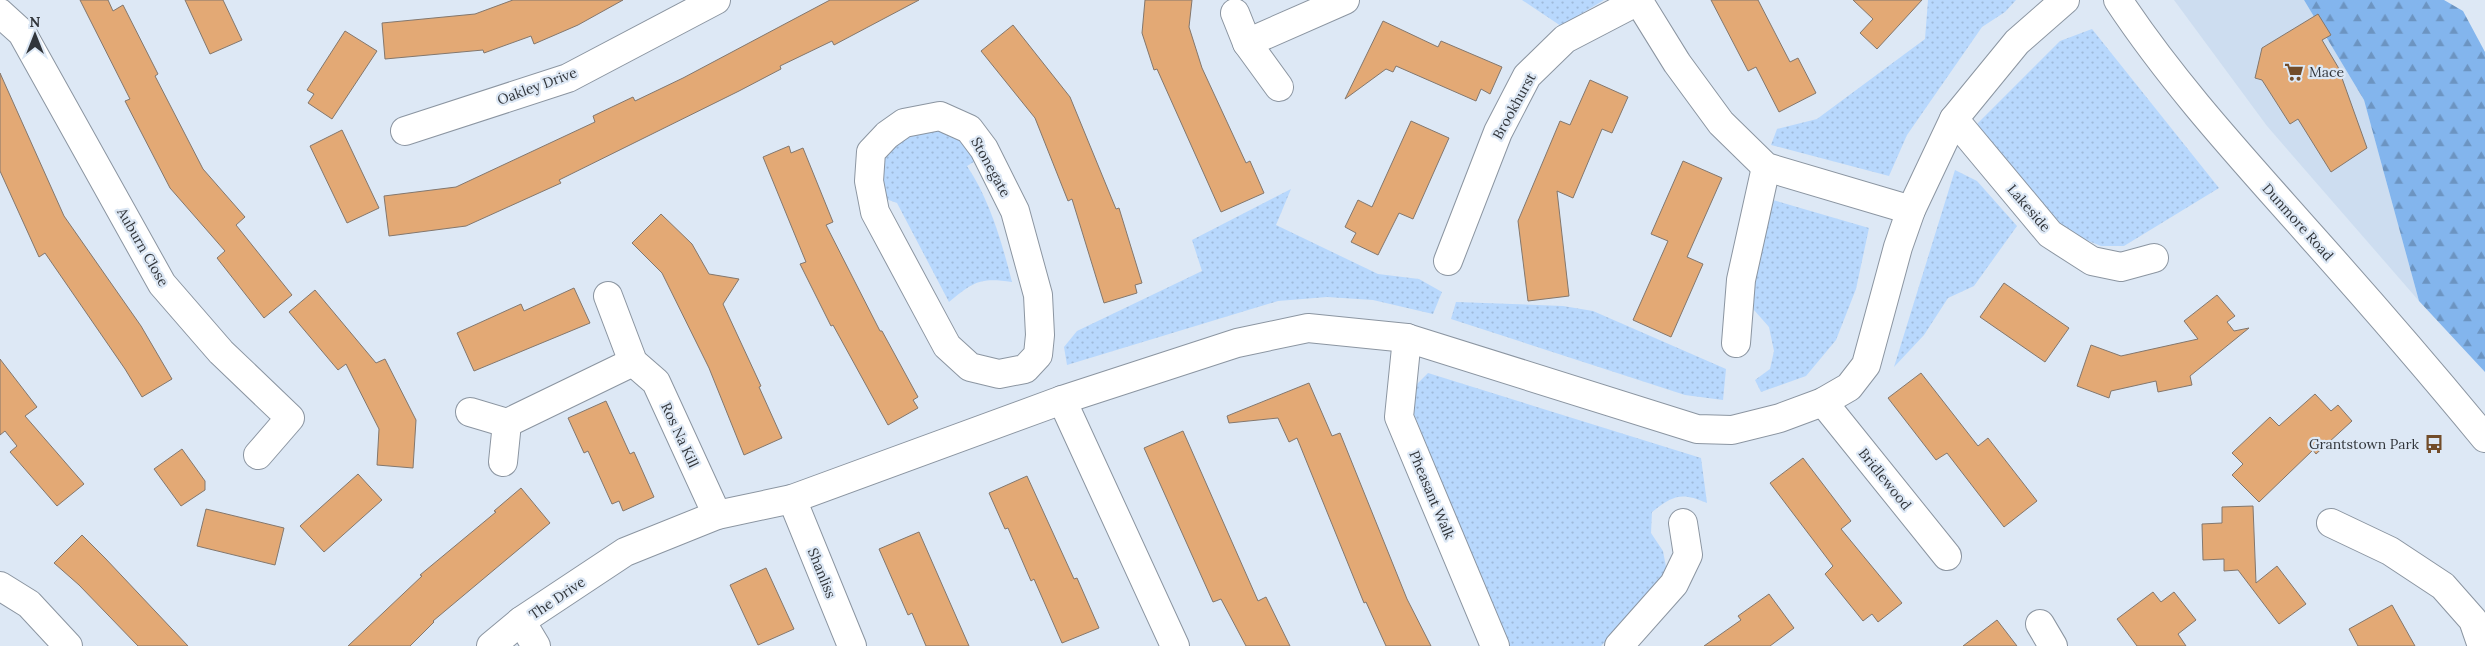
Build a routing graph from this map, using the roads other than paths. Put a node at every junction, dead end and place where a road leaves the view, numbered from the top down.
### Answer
1 (716, 0) edge
2 (1345, 0) edge
3 (1638, 0) edge
4 (2065, 0) edge
5 (2118, 0) edge
6 (1235, 13) dead end
7 (0, 14) edge
8 (1248, 43) junction
9 (1279, 87) dead end
10 (1954, 119) junction
11 (406, 131) dead end
12 (1766, 167) junction
13 (1911, 210) junction
14 (2154, 258) dead end
15 (1448, 261) dead end
16 (608, 296) dead end
17 (1407, 338) junction
18 (1736, 344) dead end
19 (634, 362) junction
20 (1025, 369) junction
21 (1823, 402) junction
22 (1051, 404) junction
23 (470, 412) dead end
24 (507, 422) junction
25 (2485, 438) edge
26 (258, 455) dead end
27 (502, 462) dead end
28 (792, 499) junction
29 (717, 515) junction
30 (1683, 523) dead end
31 (2331, 523) dead end
32 (1947, 556) dead end
33 (0, 586) edge
34 (521, 621) junction
35 (68, 646) edge
36 (491, 646) edge
37 (536, 646) edge
38 (852, 646) edge
39 (1175, 646) edge
40 (1495, 646) edge
41 (1619, 646) edge
42 (2482, 646) edge

1 - 11 street, Oakley Drive
2 - 8 street
3 - 12 street, Brookhurst
3 - 15 street, Brookhurst
4 - 10 street, The Drive
5 - 25 street, Dunmore Road
6 - 8 street
7 - 26 street, Auburn Close
8 - 9 street
10 - 13 street, The Drive
10 - 14 street, Lakeside
12 - 13 street, Brookhurst
12 - 18 street
13 - 21 street, The Drive
16 - 19 street, Ros Na Kill
17 - 21 street, The Drive
17 - 22 street, The Drive
17 - 40 street, Pheasant Walk
19 - 24 street
19 - 29 street, Ros Na Kill
20 - 20 street, Stonegate
20 - 22 street
21 - 32 street, Bridlewood
22 - 28 street, The Drive
22 - 39 street
23 - 24 street
24 - 27 street
28 - 29 street, The Drive
28 - 38 street, Shanliss
29 - 34 street, The Drive
30 - 41 street
31 - 42 street
33 - 35 street
34 - 36 street, The Drive
34 - 37 street

